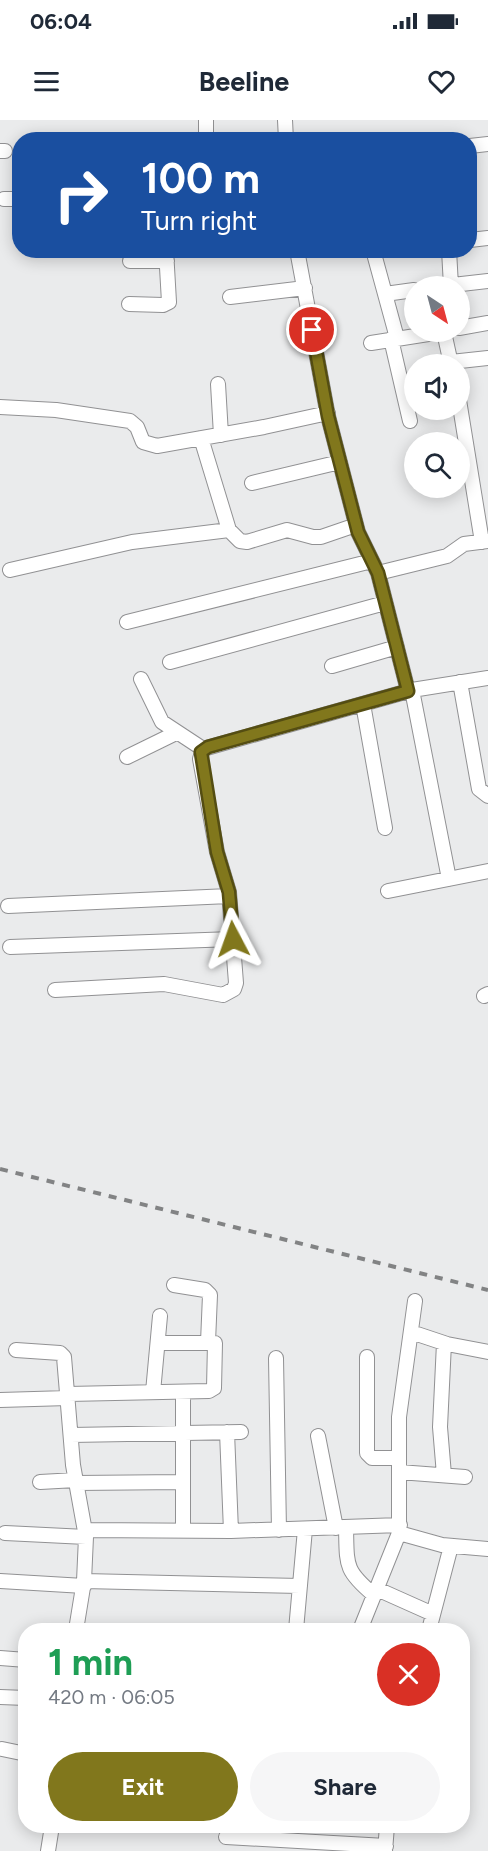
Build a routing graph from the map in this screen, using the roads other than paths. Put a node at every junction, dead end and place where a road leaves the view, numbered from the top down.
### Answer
1 (4, 199) dead end
2 (12, 199) edge
3 (152, 258) edge
4 (166, 258) edge
5 (299, 258) edge
6 (375, 258) edge
7 (449, 258) edge
8 (130, 261) dead end
9 (448, 276) edge
10 (488, 281) edge
11 (470, 283) edge
12 (305, 288) junction
13 (404, 291) edge
14 (385, 294) junction
15 (230, 297) dead end
16 (129, 304) dead end
17 (488, 323) edge
18 (470, 326) edge
19 (404, 338) edge
20 (394, 339) junction
21 (371, 343) dead end
22 (488, 358) edge
23 (470, 360) edge
24 (218, 384) dead end
25 (0, 408) edge
26 (328, 413) junction
27 (463, 420) edge
28 (410, 421) dead end
29 (221, 435) junction
30 (201, 438) junction
31 (340, 462) junction
32 (252, 483) dead end
33 (356, 525) junction
34 (229, 530) junction
35 (485, 541) edge
36 (375, 567) junction
37 (10, 570) dead end
38 (385, 603) junction
39 (127, 622) dead end
40 (397, 647) junction
41 (170, 662) dead end
42 (332, 666) dead end
43 (488, 678) edge
44 (141, 679) dead end
45 (460, 682) junction
46 (410, 690) junction
47 (363, 704) junction
48 (176, 733) junction
49 (203, 749) junction
50 (127, 757) dead end
51 (488, 796) edge
52 (385, 828) dead end
53 (488, 871) edge
54 (448, 879) junction
55 (388, 891) dead end
56 (230, 896) junction
57 (8, 906) dead end
58 (233, 939) junction
59 (10, 946) dead end
60 (55, 990) dead end
61 (174, 1285) dead end
62 (415, 1301) dead end
63 (160, 1316) dead end
64 (411, 1332) junction
65 (208, 1342) junction
66 (158, 1343) junction
67 (444, 1343) junction
68 (16, 1350) dead end
69 (488, 1352) edge
70 (367, 1357) dead end
71 (276, 1358) dead end
72 (153, 1392) junction
73 (183, 1392) junction
74 (68, 1396) junction
75 (0, 1400) edge
76 (184, 1433) junction
77 (71, 1435) junction
78 (318, 1436) dead end
79 (399, 1465) junction
80 (444, 1475) junction
81 (465, 1477) dead end
82 (76, 1481) junction
83 (40, 1482) dead end
84 (183, 1482) junction
85 (341, 1528) junction
86 (305, 1529) junction
87 (400, 1529) junction
88 (183, 1530) junction
89 (279, 1530) junction
90 (231, 1531) junction
91 (5, 1533) dead end
92 (85, 1533) junction
93 (451, 1546) junction
94 (488, 1549) edge
95 (0, 1581) edge
96 (84, 1583) junction
97 (300, 1586) junction
98 (376, 1592) junction
99 (433, 1614) junction
100 (77, 1623) edge
101 (297, 1623) edge
102 (363, 1623) edge
103 (431, 1623) edge
104 (0, 1658) edge
105 (18, 1659) edge
106 (0, 1697) edge
107 (18, 1698) edge
108 (2, 1749) dead end
109 (18, 1752) edge
110 (51, 1833) edge
111 (387, 1833) edge
112 (226, 1837) dead end
113 (321, 1846) edge
114 (386, 1848) edge
115 (48, 1851) edge

1 - 2 street
3 - 8 street
4 - 16 street
5 - 12 street
6 - 14 street
7 - 9 street
10 - 11 street
12 - 15 street
12 - 26 street
13 - 14 street
14 - 20 street
17 - 18 street
19 - 20 street
20 - 21 street
20 - 28 street
22 - 23 street
24 - 29 street
25 - 30 street
26 - 29 street
26 - 31 street
27 - 35 street
29 - 30 street
30 - 34 street
31 - 32 street
31 - 33 street
33 - 34 street
33 - 36 street
34 - 37 street
35 - 36 street
36 - 38 street
36 - 39 street
38 - 40 street
38 - 41 street
40 - 42 street
40 - 46 street
43 - 45 street
44 - 48 street
45 - 46 street
45 - 51 street
46 - 47 street
46 - 54 street
47 - 49 street
47 - 52 street
48 - 49 street
48 - 50 street
49 - 56 street
53 - 54 street
54 - 55 street
56 - 57 street
56 - 58 street
58 - 59 street
58 - 60 street
61 - 65 street
62 - 64 street
63 - 66 street
64 - 67 street
64 - 79 street
65 - 66 street
65 - 73 street
66 - 72 street
67 - 69 street
67 - 80 street
68 - 74 street
70 - 79 street
71 - 89 street
72 - 73 street
72 - 74 street
73 - 76 street
74 - 75 street
74 - 77 street
76 - 77 street
76 - 84 street
76 - 90 street
77 - 82 street
78 - 85 street
79 - 80 street
79 - 87 street
80 - 81 street
82 - 83 street
82 - 84 street
82 - 92 street
84 - 88 street
85 - 86 street
85 - 87 street
85 - 98 street
86 - 89 street
86 - 97 street
87 - 93 street
87 - 98 street
88 - 90 street
88 - 92 street
89 - 90 street
91 - 92 street
92 - 96 street
93 - 94 street
93 - 99 street
95 - 96 street
96 - 97 street
96 - 100 street
97 - 101 street
98 - 99 street
98 - 102 street
99 - 103 street
104 - 105 street
106 - 107 street
108 - 109 street
110 - 115 street
111 - 114 street
112 - 113 street
113 - 114 street

